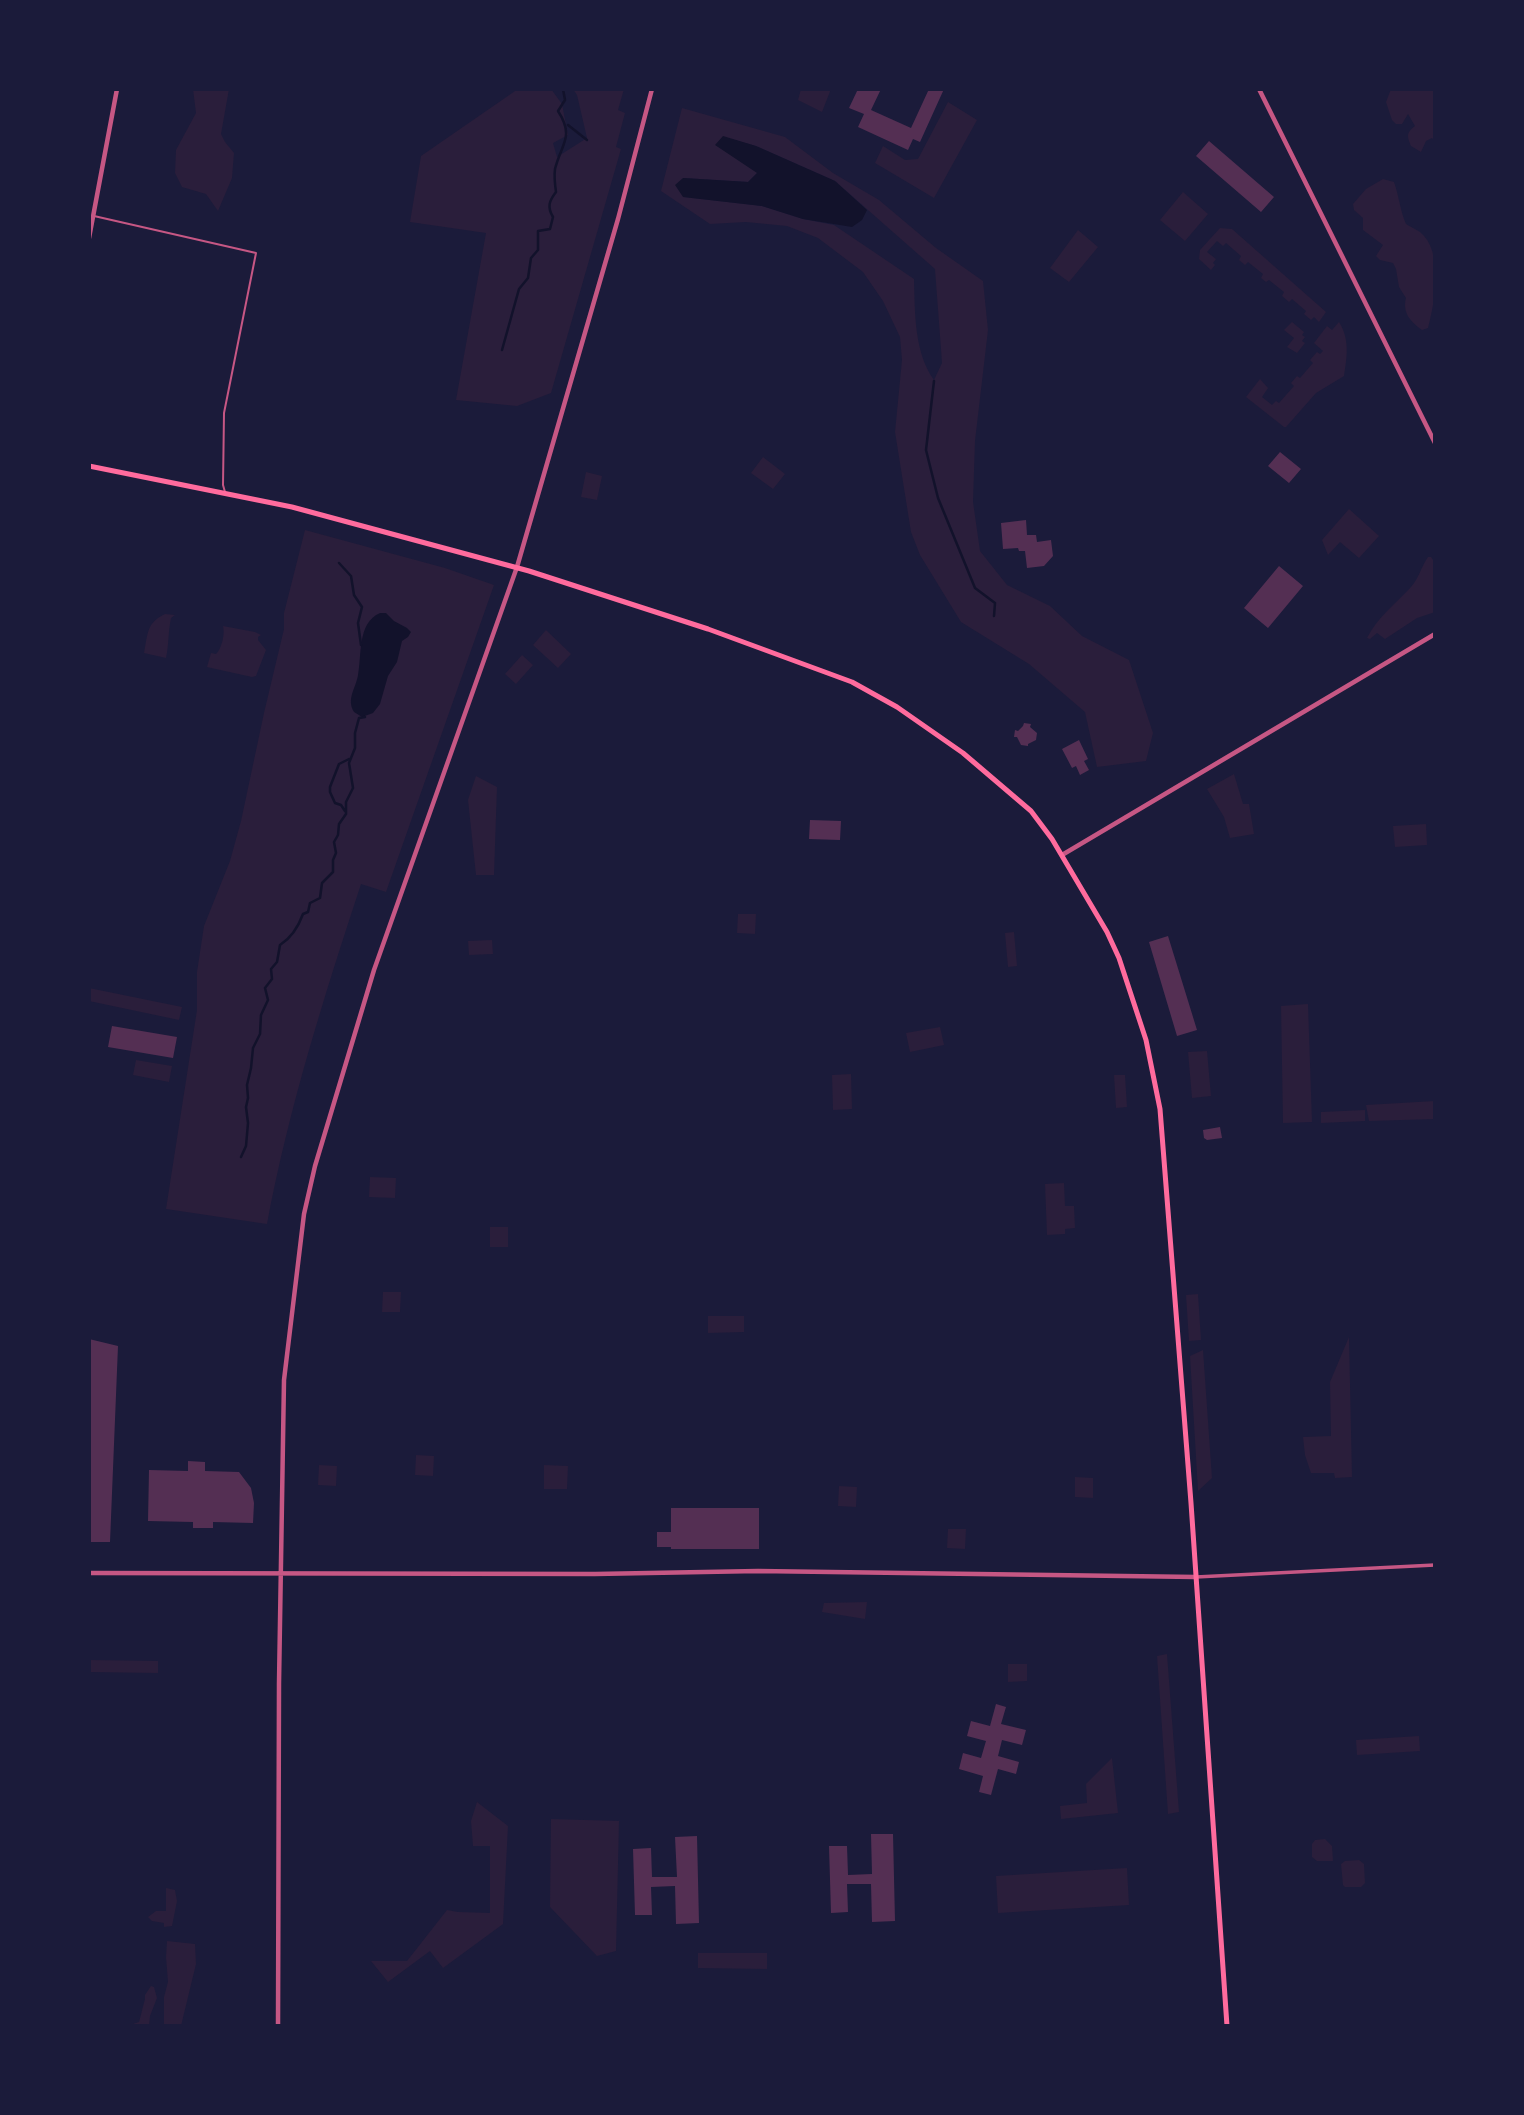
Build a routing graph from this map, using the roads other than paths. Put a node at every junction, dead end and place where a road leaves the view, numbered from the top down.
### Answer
1 (117, 89) edge
2 (652, 89) edge
3 (1259, 89) edge
4 (93, 216) junction
5 (89, 238) edge
6 (1435, 443) edge
7 (89, 466) edge
8 (225, 493) junction
9 (517, 567) junction
10 (1435, 634) edge
11 (1062, 855) junction
12 (1435, 1565) edge
13 (89, 1573) edge
14 (280, 1573) junction
15 (1196, 1577) junction
16 (278, 2026) edge
17 (1227, 2026) edge

1 - 4 street
2 - 9 street
3 - 6 street
4 - 5 street
4 - 8 lane
7 - 8 main road
8 - 9 main road
9 - 11 main road
9 - 14 street
10 - 11 street
11 - 15 main road
12 - 15 street
13 - 14 street
14 - 15 street
14 - 16 street
15 - 17 main road

